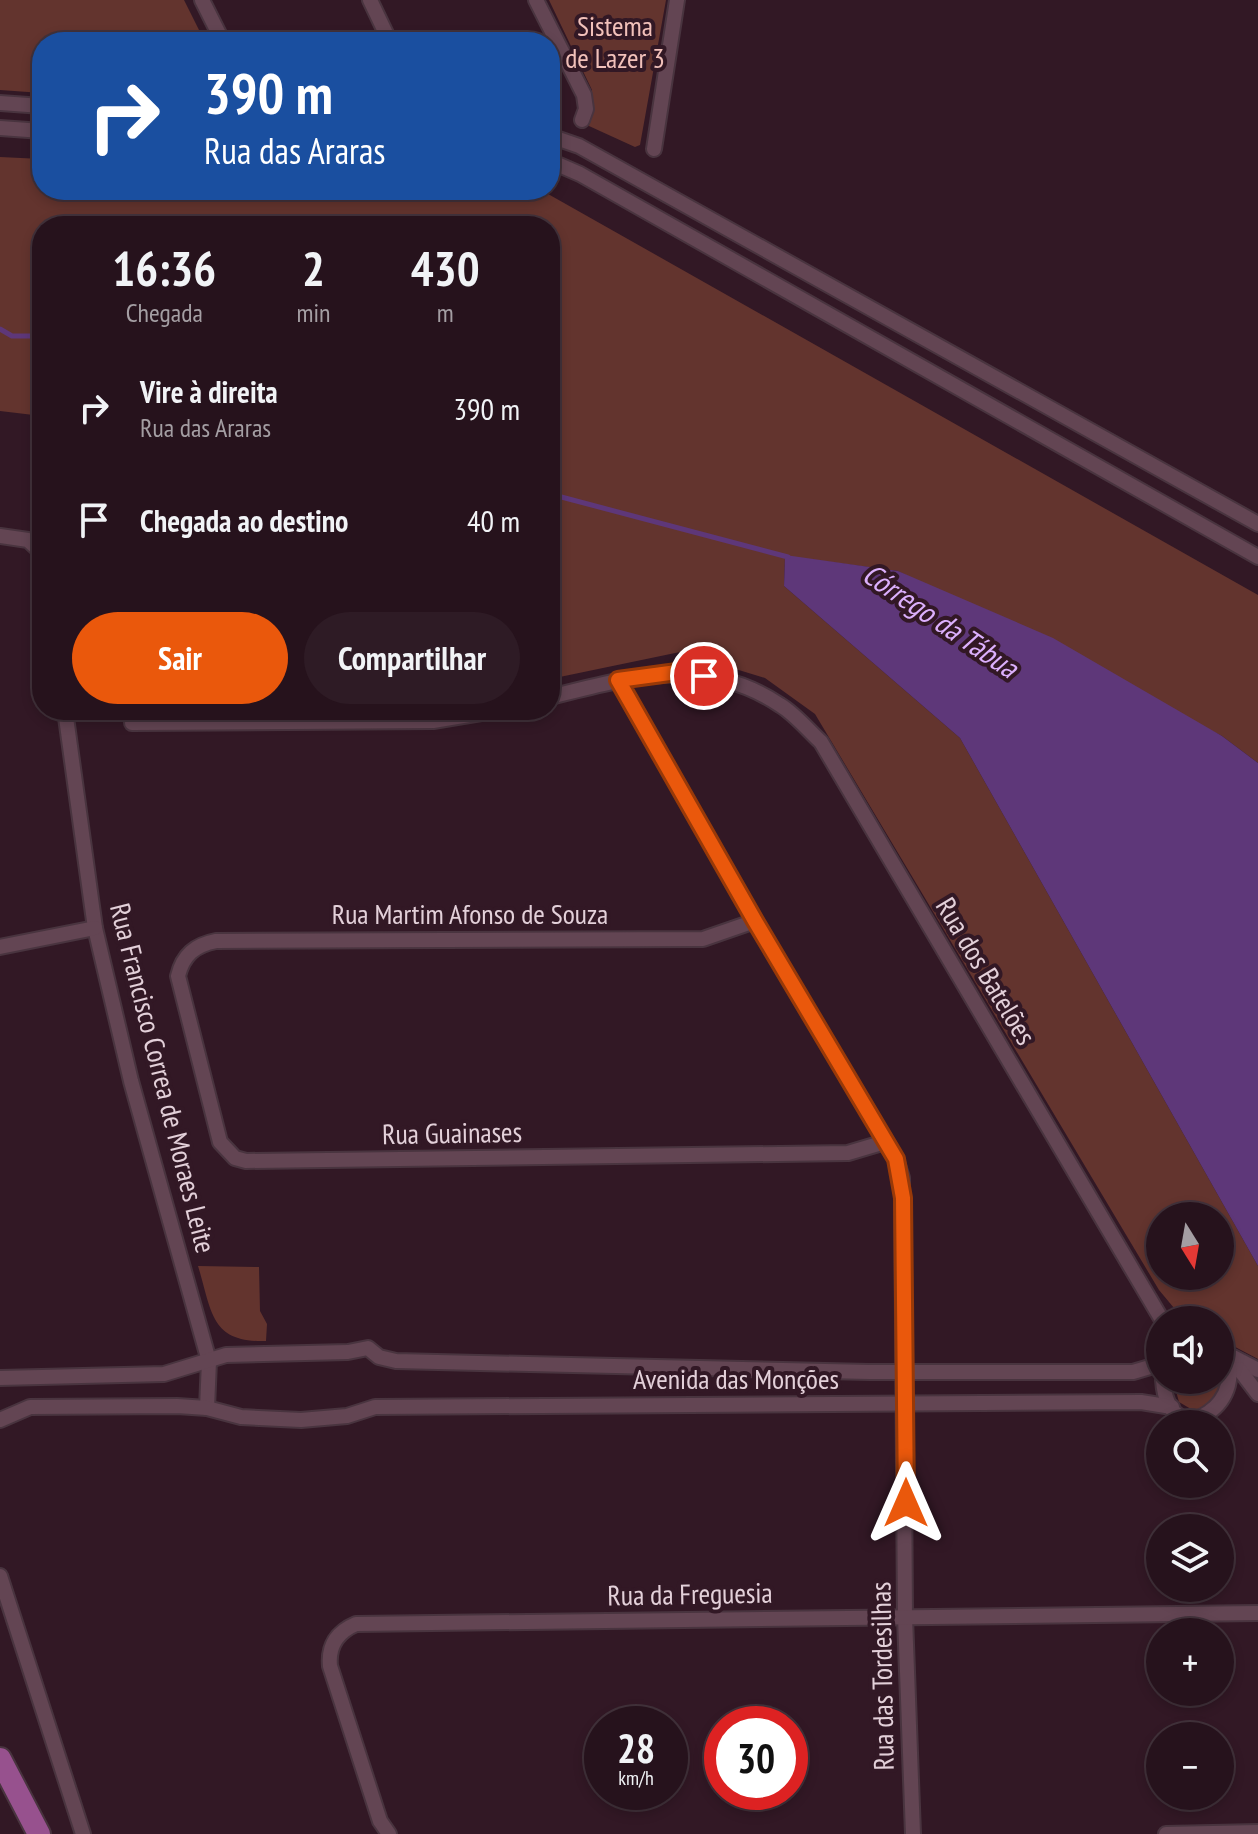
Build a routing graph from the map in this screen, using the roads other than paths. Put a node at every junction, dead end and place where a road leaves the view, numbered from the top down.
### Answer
1 (202, 0) edge
2 (370, 0) edge
3 (536, 0) edge
4 (677, 0) edge
5 (218, 32) edge
6 (385, 32) edge
7 (552, 32) edge
8 (560, 48) edge
9 (0, 103) edge
10 (32, 105) edge
11 (582, 120) dead end
12 (0, 128) edge
13 (32, 130) edge
14 (560, 139) edge
15 (654, 149) dead end
16 (560, 165) edge
17 (1225, 504) junction
18 (1258, 524) edge
19 (1209, 529) junction
20 (0, 536) edge
21 (32, 544) edge
22 (1258, 557) edge
23 (618, 680) junction
24 (560, 694) edge
25 (66, 720) edge
26 (439, 720) edge
27 (132, 723) dead end
28 (755, 921) junction
29 (95, 928) junction
30 (0, 947) edge
31 (187, 955) joint
32 (885, 1142) junction
33 (1154, 1306) edge
34 (1234, 1358) edge
35 (209, 1361) junction
36 (1234, 1364) edge
37 (1146, 1368) edge
38 (1234, 1369) edge
39 (1258, 1370) edge
40 (906, 1372) junction
41 (0, 1378) edge
42 (1168, 1394) edge
43 (1258, 1396) edge
44 (906, 1403) junction
45 (1233, 1403) junction
46 (1172, 1407) junction
47 (207, 1408) junction
48 (0, 1420) edge
49 (0, 1576) edge
50 (1258, 1613) edge
51 (905, 1617) junction
52 (0, 1759) edge
53 (1258, 1832) edge
54 (39, 1834) edge
55 (83, 1834) edge
56 (389, 1834) edge
57 (913, 1834) edge
58 (1166, 1834) edge

1 - 5 street
2 - 6 street
3 - 7 street
4 - 15 street
8 - 11 street
9 - 10 street
12 - 13 street
14 - 17 street
16 - 19 street
17 - 18 street
17 - 19 street
19 - 22 street
20 - 21 street
23 - 24 street, Rua dos Batelões
23 - 28 street, Rua das Tordesilhas
23 - 33 street, Rua dos Batelões
25 - 29 street, Rua Francisco Correa de Moraes Leite
26 - 27 street
28 - 31 street, Rua Martim Afonso de Souza
28 - 32 street, Rua das Tordesilhas
29 - 30 street
29 - 35 street, Rua Francisco Correa de Moraes Leite
31 - 32 street, Rua Guainases
32 - 40 street, Rua das Tordesilhas
34 - 39 street
35 - 40 street, Avenida das Monções
35 - 41 street, Avenida das Monções
35 - 47 street, Rua Francisco Correa de Moraes Leite
36 - 43 street
37 - 40 street, Avenida das Monções
38 - 45 street
40 - 44 street, Rua das Tordesilhas
42 - 46 street
43 - 45 street
44 - 46 street, Avenida das Monções
44 - 47 street, Avenida das Monções
44 - 51 street, Rua das Tordesilhas
45 - 46 street, Avenida das Monções
47 - 48 street, Avenida das Monções
49 - 55 street
50 - 51 street, Rua da Freguesia
51 - 56 street, Rua da Freguesia
51 - 57 street, Rua das Tordesilhas
52 - 54 main road
53 - 58 street

